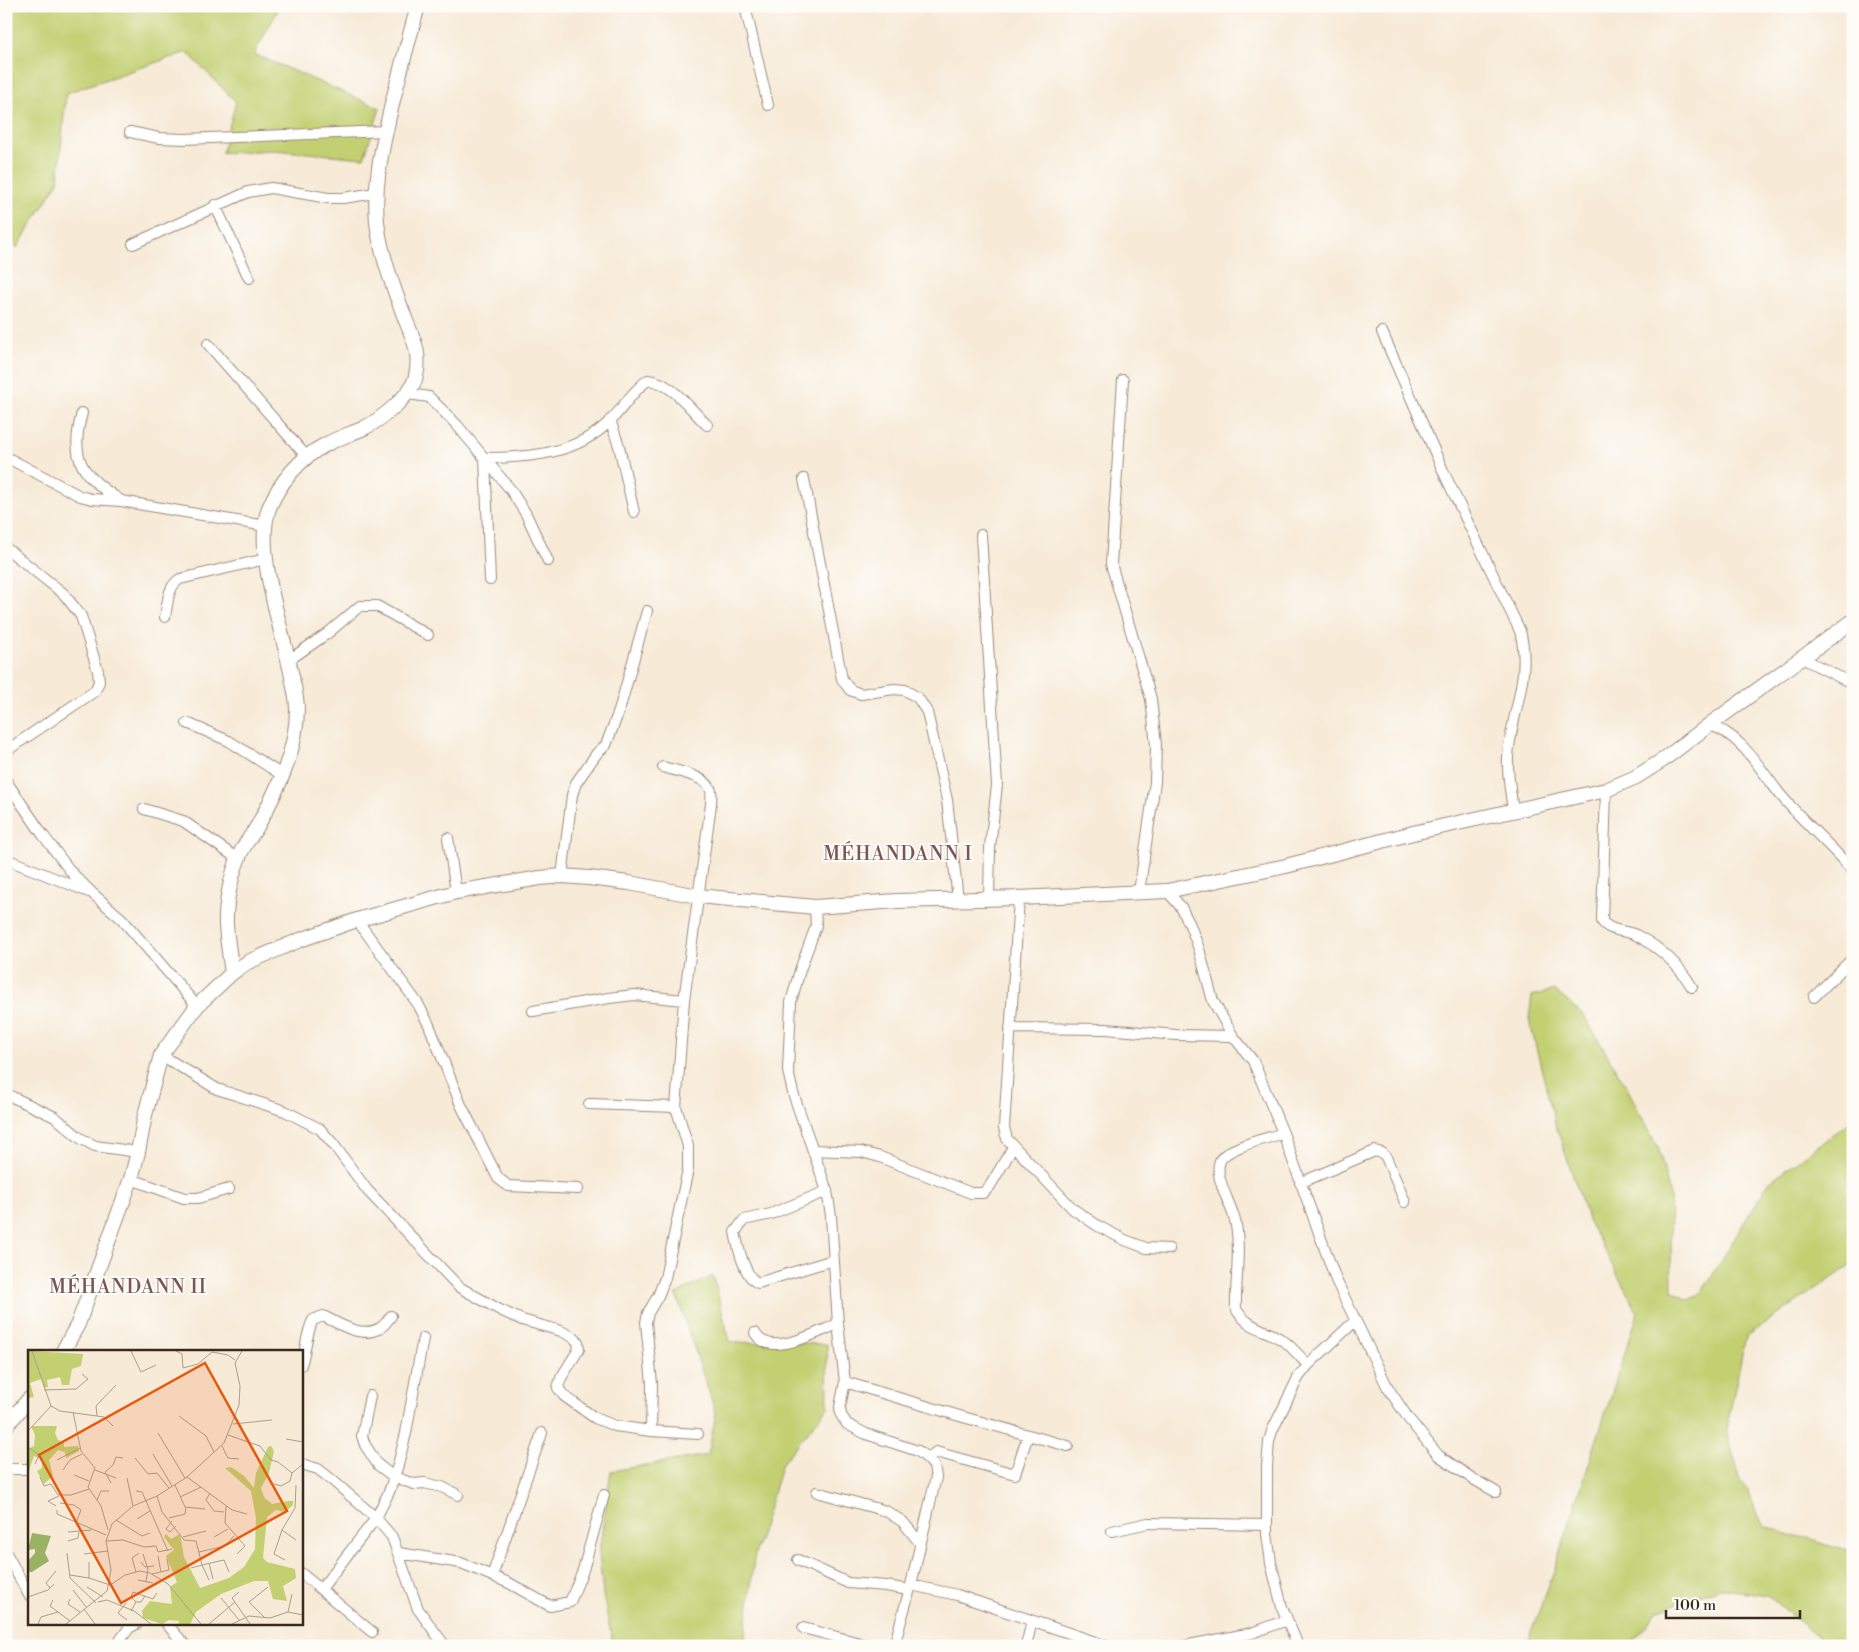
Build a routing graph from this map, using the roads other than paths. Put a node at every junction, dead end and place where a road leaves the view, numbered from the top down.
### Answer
1 (418, 6) edge
2 (745, 6) edge
3 (768, 105) dead end
4 (130, 132) dead end
5 (386, 132) junction
6 (376, 193) junction
7 (215, 205) junction
8 (133, 244) dead end
9 (249, 278) dead end
10 (1382, 332) dead end
11 (208, 344) dead end
12 (1123, 380) dead end
13 (408, 394) junction
14 (82, 413) dead end
15 (610, 420) junction
16 (707, 426) dead end
17 (6, 457) edge
18 (307, 457) junction
19 (485, 458) junction
20 (804, 479) dead end
21 (120, 501) junction
22 (634, 512) dead end
23 (266, 526) junction
24 (981, 535) dead end
25 (6, 548) edge
26 (266, 559) junction
27 (548, 561) dead end
28 (490, 580) dead end
29 (647, 611) dead end
30 (166, 617) dead end
31 (1853, 621) edge
32 (428, 635) dead end
33 (1802, 658) junction
34 (289, 660) junction
35 (1853, 684) edge
36 (187, 722) dead end
37 (1709, 725) junction
38 (6, 751) edge
39 (663, 767) dead end
40 (282, 775) junction
41 (6, 781) edge
42 (1606, 790) junction
43 (144, 809) dead end
44 (1513, 811) junction
45 (448, 838) dead end
46 (6, 859) edge
47 (238, 859) junction
48 (1853, 871) edge
49 (562, 876) junction
50 (1168, 891) junction
51 (456, 892) junction
52 (1138, 892) junction
53 (92, 893) junction
54 (698, 896) junction
55 (1019, 898) junction
56 (989, 899) junction
57 (958, 900) junction
58 (815, 907) junction
59 (357, 920) junction
60 (1853, 958) edge
61 (232, 973) junction
62 (1692, 987) dead end
63 (1814, 997) dead end
64 (684, 1000) junction
65 (197, 1006) junction
66 (533, 1011) dead end
67 (1010, 1028) junction
68 (1233, 1036) junction
69 (161, 1055) junction
70 (6, 1094) edge
71 (589, 1104) dead end
72 (676, 1107) junction
73 (1283, 1133) junction
74 (1013, 1147) junction
75 (814, 1150) junction
76 (138, 1152) junction
77 (131, 1179) junction
78 (1300, 1183) junction
79 (229, 1189) dead end
80 (578, 1189) dead end
81 (827, 1192) junction
82 (1406, 1202) dead end
83 (1168, 1249) dead end
84 (833, 1260) junction
85 (391, 1316) dead end
86 (1355, 1321) junction
87 (838, 1324) junction
88 (755, 1333) dead end
89 (423, 1338) dead end
90 (64, 1350) edge
91 (302, 1362) edge
92 (1308, 1364) junction
93 (845, 1382) junction
94 (370, 1396) dead end
95 (28, 1400) edge
96 (6, 1426) edge
97 (651, 1431) junction
98 (542, 1433) dead end
99 (698, 1434) dead end
100 (1028, 1435) junction
101 (1068, 1446) dead end
102 (928, 1459) junction
103 (302, 1464) edge
104 (6, 1469) edge
105 (28, 1469) edge
106 (394, 1477) junction
107 (817, 1492) dead end
108 (1496, 1492) dead end
109 (458, 1495) dead end
110 (604, 1495) dead end
111 (376, 1518) junction
112 (1267, 1524) junction
113 (1112, 1531) dead end
114 (920, 1543) junction
115 (6, 1553) edge
116 (399, 1553) junction
117 (798, 1560) dead end
118 (302, 1574) edge
119 (492, 1576) junction
120 (910, 1588) junction
121 (321, 1589) junction
122 (28, 1593) edge
123 (1287, 1620) junction
124 (1032, 1621) junction
125 (136, 1624) edge
126 (167, 1624) edge
127 (803, 1628) dead end
128 (372, 1632) dead end
129 (1219, 1643) edge
130 (116, 1646) edge
131 (186, 1646) edge
132 (445, 1646) edge
133 (871, 1646) edge
134 (894, 1646) edge
135 (1026, 1646) edge
136 (1107, 1646) edge
137 (1184, 1646) edge
138 (1298, 1646) edge

1 - 5 street
2 - 3 street
4 - 5 street
5 - 6 street
6 - 7 street
6 - 13 street
7 - 8 street
7 - 9 street
10 - 44 street
11 - 18 street
12 - 52 street
13 - 18 street
13 - 19 street
14 - 21 street
15 - 16 street
15 - 19 street
15 - 22 street
17 - 21 street
18 - 23 street
19 - 27 street
19 - 28 street
20 - 57 street
21 - 23 street
23 - 26 street
24 - 56 street
25 - 38 street
26 - 30 street
26 - 34 street
29 - 49 street
31 - 33 street
32 - 34 street
33 - 35 street
33 - 37 street
34 - 40 street
36 - 40 street
37 - 42 street
37 - 48 street
39 - 54 street
40 - 47 street
41 - 53 street
42 - 44 street
42 - 62 street
43 - 47 street
44 - 50 street
45 - 51 street
46 - 53 street
47 - 61 street
49 - 51 street
49 - 54 street
50 - 52 street
50 - 68 street
51 - 59 street
52 - 55 street
53 - 65 street
54 - 58 street
54 - 64 street
55 - 56 street
55 - 67 street
56 - 57 street
57 - 58 street
58 - 75 street
59 - 61 street
59 - 80 street
60 - 63 street
61 - 65 street
64 - 66 street
64 - 72 street
65 - 69 street
67 - 68 street
67 - 74 street
68 - 73 street
69 - 76 street
69 - 97 street
70 - 76 street
71 - 72 street
72 - 97 street
73 - 78 street
73 - 92 street
74 - 75 street
74 - 83 street
75 - 81 street
76 - 77 street
77 - 79 street
77 - 90 street
78 - 82 street
78 - 86 street
81 - 84 street
81 - 84 street
84 - 87 street
85 - 91 street
86 - 92 street
86 - 108 street
87 - 88 street
87 - 93 street
89 - 106 street
92 - 112 street
93 - 100 street
93 - 102 street
94 - 106 street
95 - 96 street
97 - 99 street
98 - 119 street
100 - 101 street
100 - 102 street
102 - 114 street
103 - 111 street
104 - 105 street
106 - 109 street
106 - 111 street
107 - 114 street
110 - 119 street
111 - 116 street
111 - 121 street
112 - 113 street
112 - 123 street
114 - 120 street
115 - 122 street
116 - 119 street
116 - 132 street
117 - 120 street
118 - 121 street
120 - 124 street
120 - 134 street
121 - 128 street
123 - 129 street
123 - 138 street
124 - 135 street
124 - 136 street
125 - 130 street
126 - 131 street
127 - 133 street
129 - 137 street

